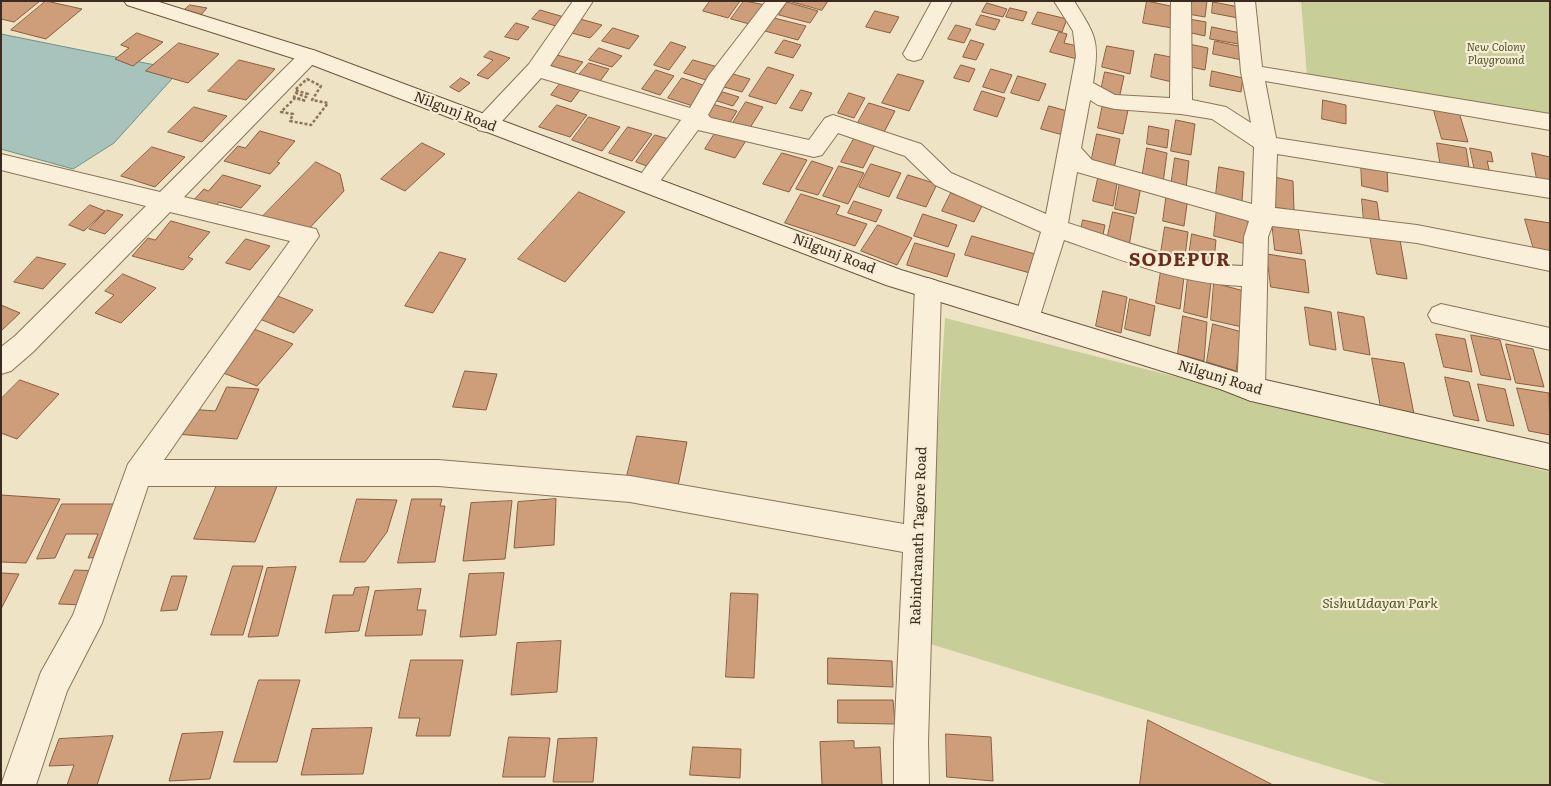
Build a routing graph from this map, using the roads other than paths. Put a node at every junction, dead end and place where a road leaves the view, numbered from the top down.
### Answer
1 (134, 1) edge
2 (583, 1) edge
3 (777, 1) edge
4 (942, 1) edge
5 (1064, 1) edge
6 (1181, 1) edge
7 (1245, 1) edge
8 (914, 54) dead end
9 (310, 56) junction
10 (537, 69) junction
11 (1252, 72) junction
12 (1082, 86) junction
13 (1181, 106) junction
14 (696, 116) junction
15 (1550, 122) edge
16 (486, 124) junction
17 (1266, 144) junction
18 (1070, 150) junction
19 (1, 162) edge
20 (647, 182) junction
21 (1550, 189) edge
22 (164, 202) junction
23 (1263, 216) junction
24 (1055, 228) junction
25 (1550, 261) edge
26 (1255, 278) junction
27 (928, 288) junction
28 (1441, 315) dead end
29 (1028, 318) junction
30 (1550, 339) edge
31 (1, 363) edge
32 (1251, 389) junction
33 (1550, 457) edge
34 (138, 473) junction
35 (919, 542) junction
36 (18, 785) edge
37 (912, 785) edge

1 - 9 street, Nilgunj Road
2 - 10 street
3 - 14 street
4 - 8 street
5 - 12 street
6 - 13 street
7 - 11 street
9 - 16 street, Nilgunj Road
9 - 22 street
10 - 14 street
10 - 16 street
11 - 15 street
11 - 17 street
12 - 13 street
12 - 18 street
13 - 17 street
14 - 20 street
14 - 24 street
16 - 20 street, Nilgunj Road
17 - 21 street
17 - 23 street
18 - 23 street
18 - 24 street
19 - 22 street
20 - 27 street, Nilgunj Road
22 - 31 street
22 - 34 street
23 - 25 street
23 - 26 street
24 - 26 street
24 - 29 street
26 - 32 street
27 - 29 street, Nilgunj Road
27 - 35 street, Rabindranath Tagore Road
28 - 30 street
29 - 32 street, Nilgunj Road
32 - 33 street, Nilgunj Road
34 - 35 street
34 - 36 street
35 - 37 street, Rabindranath Tagore Road

